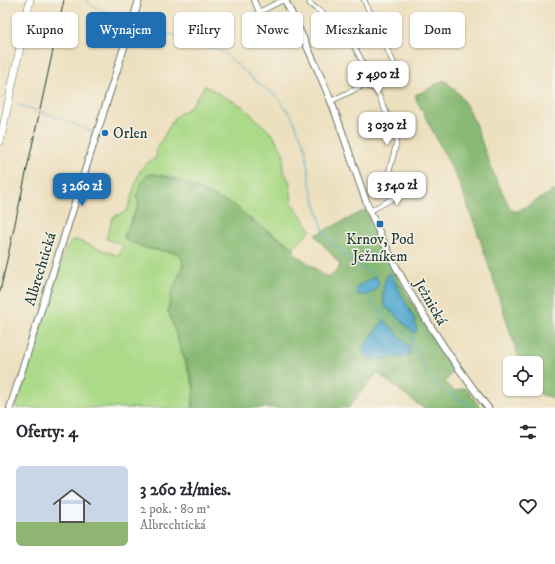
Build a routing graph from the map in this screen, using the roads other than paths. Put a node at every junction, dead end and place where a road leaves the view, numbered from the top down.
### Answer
1 (30, 0) edge
2 (138, 0) edge
3 (254, 0) edge
4 (284, 0) edge
5 (309, 0) edge
6 (364, 0) edge
7 (396, 68) dead end
8 (386, 75) dead end
9 (370, 76) junction
10 (378, 80) junction
11 (366, 84) junction
12 (375, 87) junction
13 (331, 101) junction
14 (0, 142) edge
15 (415, 186) dead end
16 (392, 199) junction
17 (370, 211) junction
18 (10, 408) edge
19 (488, 408) edge

1 - 14 main road
2 - 18 street, Albrechtická
3 - 4 street
4 - 13 street, Ježnická
5 - 9 street
6 - 7 street
8 - 10 street
9 - 10 street
9 - 11 street
10 - 12 street
11 - 12 street
11 - 13 street
12 - 16 street
13 - 17 street, Ježnická
15 - 16 street
16 - 17 street
17 - 19 street, Ježnická

